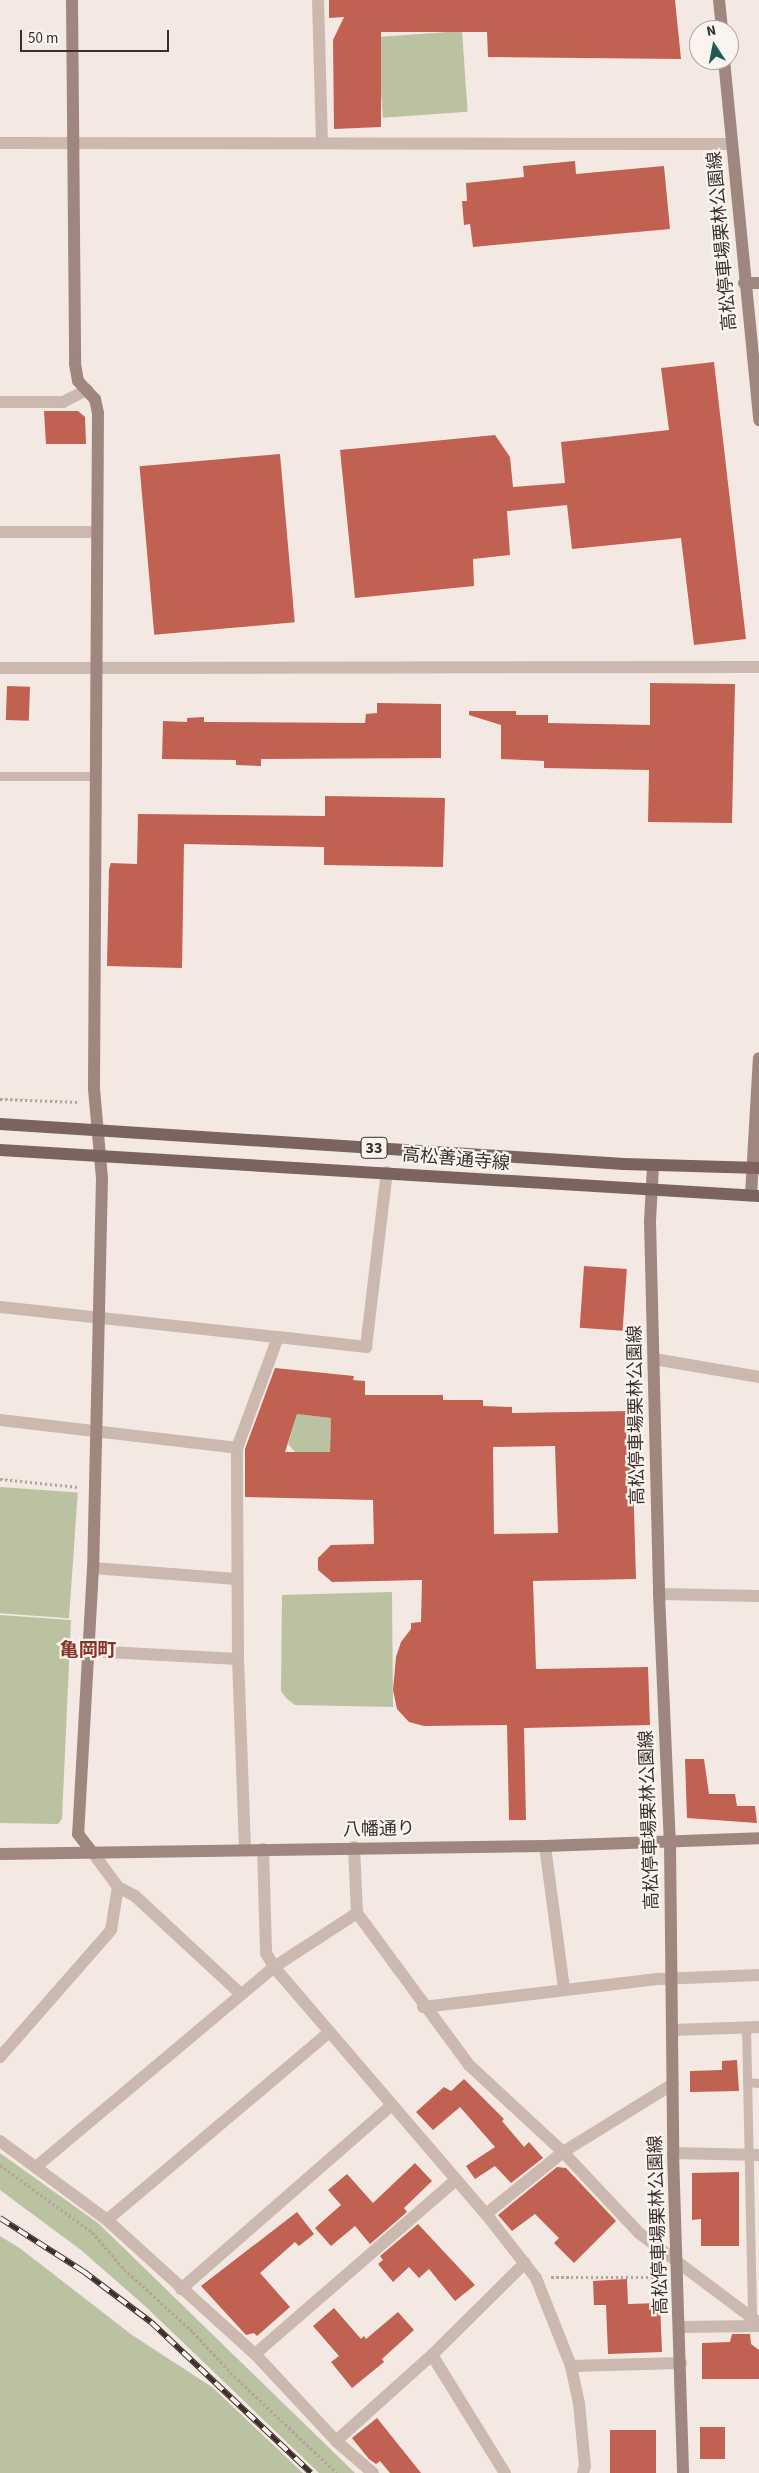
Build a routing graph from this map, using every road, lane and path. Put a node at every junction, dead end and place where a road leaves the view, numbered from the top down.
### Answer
1 (72, 0) edge
2 (318, 0) edge
3 (719, 0) edge
4 (721, 20) edge
5 (725, 70) edge
6 (74, 142) junction
7 (322, 142) junction
8 (0, 143) edge
9 (732, 144) junction
10 (744, 283) junction
11 (759, 283) edge
12 (87, 390) junction
13 (0, 402) edge
14 (759, 420) edge
15 (0, 532) edge
16 (97, 532) junction
17 (96, 667) junction
18 (759, 667) edge
19 (0, 668) edge
20 (0, 776) edge
21 (95, 776) junction
22 (759, 1058) edge
23 (84, 1098) dead end
24 (0, 1099) edge
25 (0, 1124) edge
26 (96, 1129) junction
27 (0, 1150) edge
28 (99, 1157) junction
29 (653, 1166) junction
30 (756, 1168) edge
31 (387, 1172) junction
32 (650, 1191) junction
33 (755, 1195) edge
34 (0, 1307) edge
35 (97, 1316) junction
36 (278, 1337) junction
37 (654, 1359) junction
38 (759, 1376) edge
39 (0, 1420) edge
40 (96, 1430) junction
41 (238, 1448) junction
42 (0, 1480) edge
43 (95, 1488) junction
44 (93, 1568) junction
45 (237, 1579) junction
46 (659, 1594) junction
47 (759, 1596) edge
48 (88, 1651) junction
49 (238, 1659) junction
50 (759, 1838) edge
51 (670, 1841) junction
52 (545, 1846) junction
53 (354, 1847) junction
54 (245, 1849) junction
55 (263, 1849) junction
56 (93, 1853) junction
57 (0, 1854) edge
58 (118, 1887) junction
59 (357, 1913) junction
60 (274, 1967) junction
61 (759, 1975) edge
62 (672, 1978) junction
63 (564, 1989) junction
64 (241, 1994) junction
65 (423, 2007) junction
66 (752, 2027) edge
67 (673, 2030) junction
68 (328, 2033) junction
69 (0, 2057) edge
70 (747, 2082) junction
71 (759, 2082) edge
72 (673, 2084) junction
73 (391, 2106) junction
74 (0, 2141) edge
75 (563, 2152) junction
76 (673, 2153) junction
77 (753, 2155) edge
78 (0, 2165) edge
79 (37, 2166) junction
80 (455, 2181) junction
81 (486, 2214) junction
82 (108, 2220) junction
83 (755, 2223) edge
84 (677, 2260) junction
85 (526, 2263) junction
86 (663, 2277) dead end
87 (536, 2278) junction
88 (181, 2289) junction
89 (757, 2322) edge
90 (681, 2327) junction
91 (255, 2354) junction
92 (432, 2355) junction
93 (681, 2363) junction
94 (571, 2366) junction
95 (336, 2441) junction
96 (337, 2473) edge
97 (373, 2473) edge
98 (505, 2473) edge
99 (583, 2473) edge
100 (682, 2473) edge

1 - 6 street
2 - 7 street
3 - 4 street
5 - 9 street, 高松停車場栗林公園線
6 - 7 street
6 - 8 street
6 - 12 street
7 - 9 street
9 - 10 street, 高松停車場栗林公園線
10 - 11 street
10 - 14 street, 高松停車場栗林公園線
12 - 13 street
12 - 16 street
15 - 16 street
16 - 17 street
17 - 18 street
17 - 19 street
17 - 21 street
20 - 21 lane
21 - 26 street
22 - 30 street
23 - 24 path
25 - 26 main road, 高松善通寺線 / 33
26 - 28 street
26 - 29 main road, 高松善通寺線 / 33
27 - 28 main road, 高松善通寺線 / 33
28 - 31 main road, 高松善通寺線 / 33
28 - 35 street
29 - 30 main road, 高松善通寺線 / 33
29 - 32 street, 高松停車場栗林公園線
30 - 33 street
31 - 32 main road, 高松善通寺線 / 33
31 - 36 street
32 - 33 main road, 高松善通寺線 / 33
32 - 37 street, 高松停車場栗林公園線
34 - 35 street
35 - 36 street
35 - 40 street
36 - 41 street
37 - 38 street
37 - 46 street, 高松停車場栗林公園線
39 - 40 street
40 - 41 street
40 - 43 street
41 - 45 street
42 - 43 path
43 - 44 street
44 - 45 street
44 - 48 street
45 - 49 street
46 - 47 street
46 - 51 street, 高松停車場栗林公園線
48 - 49 street
48 - 56 street
49 - 54 street
50 - 51 street, 八幡通り
51 - 52 street, 八幡通り
51 - 62 street, 高松停車場栗林公園線
52 - 53 street, 八幡通り
52 - 63 street
53 - 55 street, 八幡通り
53 - 59 street
54 - 55 street, 八幡通り
54 - 56 street, 八幡通り
55 - 60 street
56 - 57 street, 八幡通り
56 - 58 street
58 - 64 street
58 - 69 street
59 - 60 street
59 - 65 street
60 - 64 street
60 - 68 street
61 - 62 street
62 - 63 street
62 - 67 street, 高松停車場栗林公園線
63 - 65 street
64 - 79 street
65 - 75 street
66 - 67 street
66 - 70 lane
67 - 72 street, 高松停車場栗林公園線
68 - 73 street
68 - 82 street
70 - 71 lane
70 - 77 lane
72 - 75 street
72 - 76 street, 高松停車場栗林公園線
73 - 80 street
73 - 88 street
74 - 79 street
75 - 81 street
75 - 84 street
76 - 77 street
76 - 84 street, 高松停車場栗林公園線
77 - 83 lane
78 - 96 path
79 - 82 street
80 - 81 street
80 - 91 street
81 - 85 street
82 - 88 street
83 - 89 lane
84 - 89 street
84 - 90 street, 高松停車場栗林公園線
85 - 87 street
85 - 92 street
86 - 87 path
87 - 94 street
88 - 91 street
89 - 90 street
90 - 93 street, 高松停車場栗林公園線
91 - 95 street
92 - 95 street
92 - 98 street
93 - 94 street
93 - 100 street, 高松停車場栗林公園線
94 - 99 street
95 - 97 street

